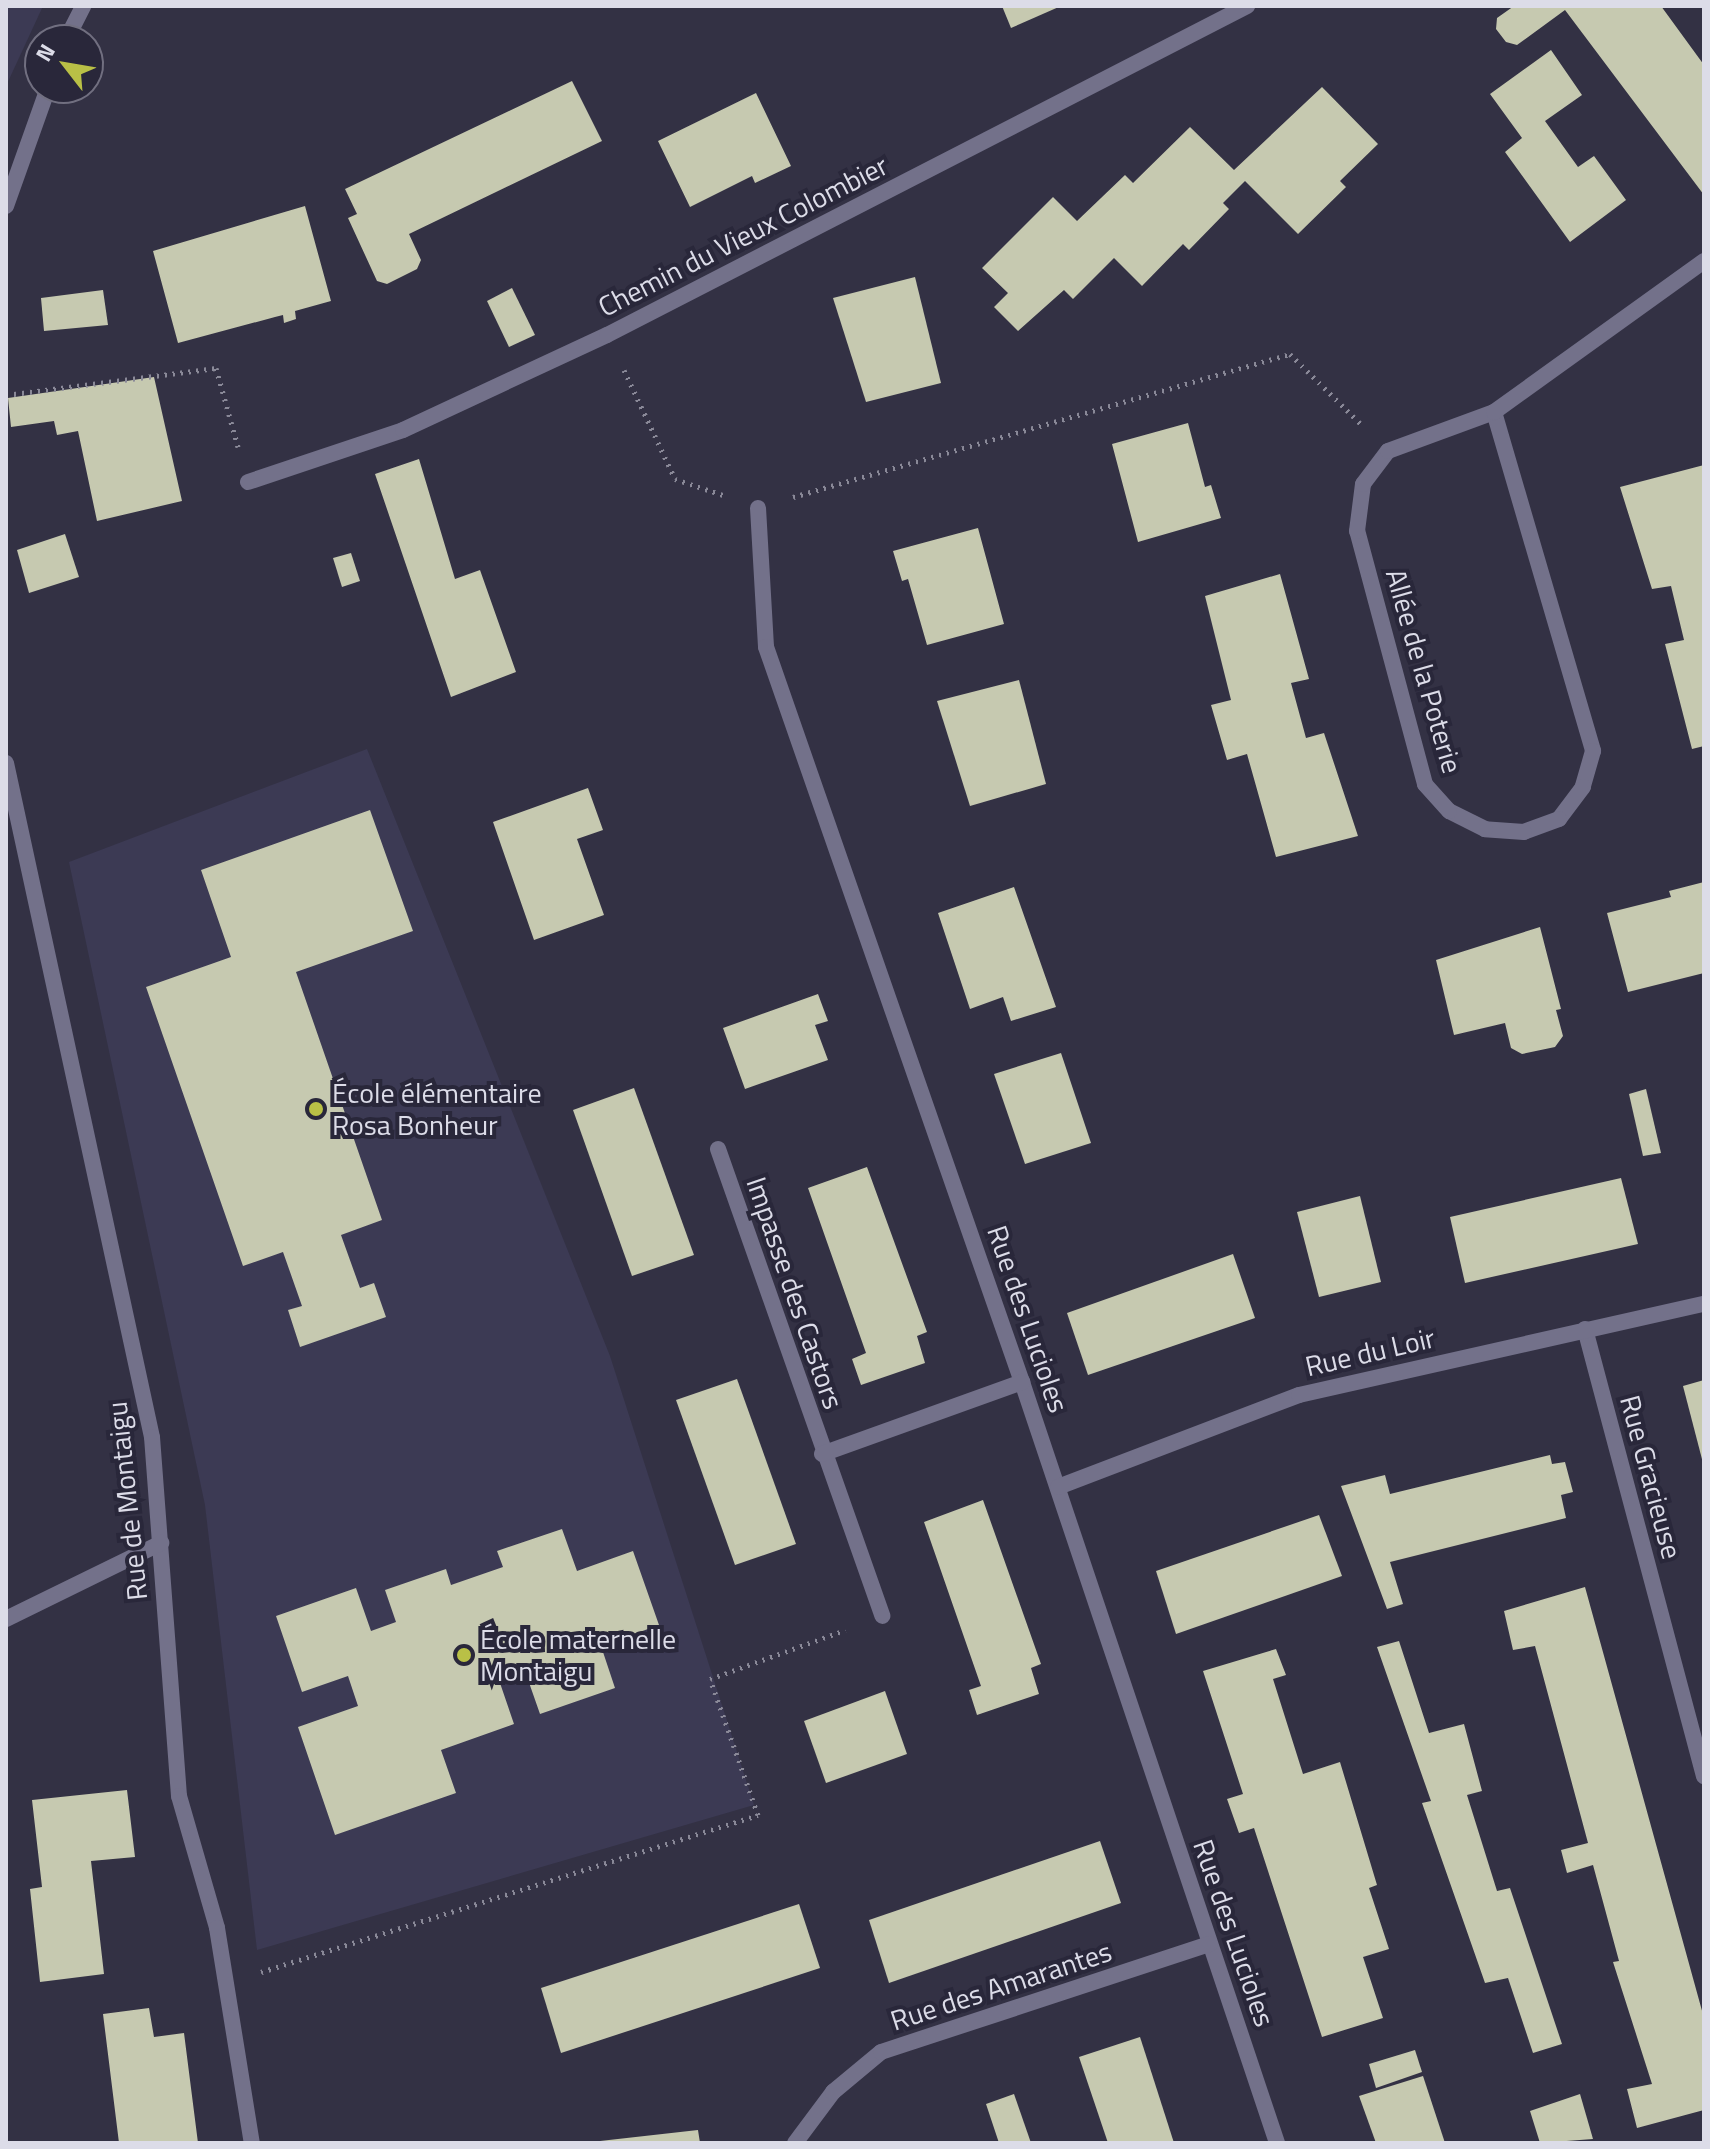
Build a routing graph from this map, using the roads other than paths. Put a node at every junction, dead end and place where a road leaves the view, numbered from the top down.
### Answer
1 (83, 6) edge
2 (1247, 6) edge
3 (74, 24) edge
4 (42, 104) edge
5 (6, 206) edge
6 (1704, 261) edge
7 (1494, 412) junction
8 (248, 482) road end
9 (758, 508) road end
10 (6, 763) edge
11 (718, 1149) dead end
12 (1704, 1304) edge
13 (1585, 1329) junction
14 (1022, 1382) junction
15 (822, 1454) junction
16 (1058, 1487) junction
17 (161, 1543) junction
18 (882, 1616) road end
19 (6, 1619) edge
20 (1704, 1776) edge
21 (1210, 1944) junction
22 (252, 2143) edge
23 (795, 2143) edge
24 (1277, 2143) edge

1 - 3 street
2 - 8 street, Chemin du Vieux Colombier
4 - 5 street
6 - 7 street
7 - 7 street, Allée de la Poterie
9 - 14 street, Rue des Lucioles
10 - 17 street, Rue de Montaigu
11 - 15 street, Impasse des Castors
12 - 13 street, Rue du Loir
13 - 16 street, Rue du Loir
13 - 20 street, Rue Gracieuse
14 - 15 street, Impasse des Castors
14 - 16 street, Rue des Lucioles
15 - 18 street, Impasse des Castors
16 - 21 street, Rue des Lucioles
17 - 19 street
17 - 22 street, Rue de Montaigu
21 - 23 street, Rue des Amarantes
21 - 24 street, Rue des Lucioles

